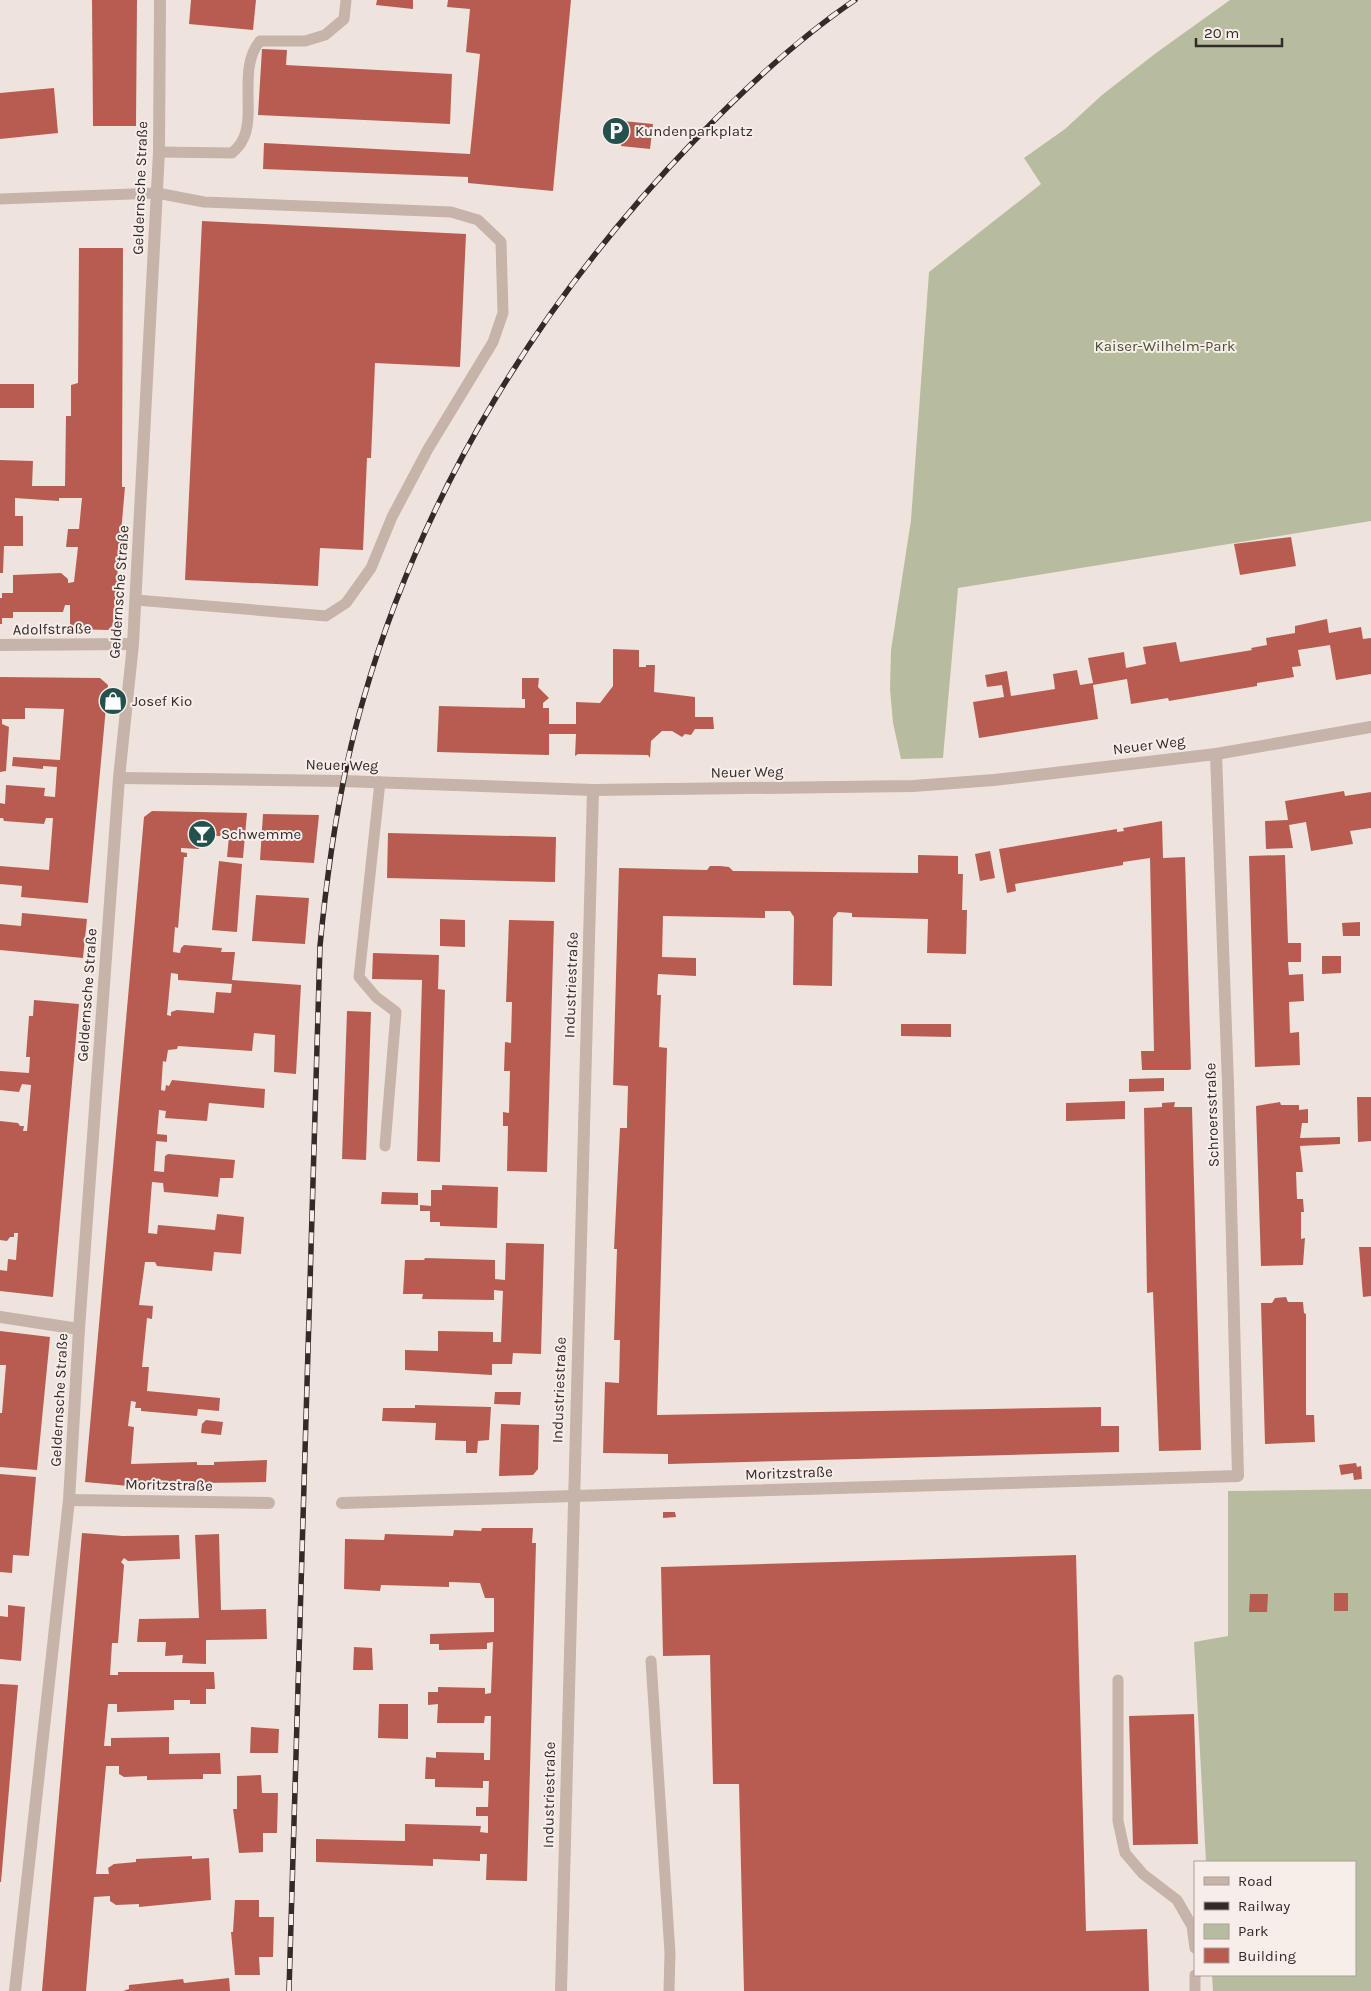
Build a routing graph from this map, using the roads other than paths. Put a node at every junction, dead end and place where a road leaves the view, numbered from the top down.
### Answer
1 (160, 0) edge
2 (346, 0) edge
3 (159, 152) junction
4 (157, 193) junction
5 (0, 199) edge
6 (136, 600) junction
7 (133, 644) junction
8 (0, 645) edge
9 (1371, 727) edge
10 (1216, 754) junction
11 (119, 778) junction
12 (380, 782) junction
13 (593, 790) junction
14 (385, 1146) dead end
15 (0, 1317) edge
16 (79, 1329) junction
17 (1238, 1476) joint
18 (572, 1496) junction
19 (69, 1500) junction
20 (342, 1502) dead end
21 (269, 1503) dead end
22 (651, 1661) dead end
23 (1118, 1680) dead end
24 (1194, 1941) edge
25 (1195, 1976) edge
26 (15, 1991) edge
27 (560, 1991) edge
28 (669, 1991) edge
29 (1195, 1991) edge

1 - 3 street, Geldernsche Straße
2 - 3 lane
3 - 4 street, Geldernsche Straße
4 - 5 lane
4 - 6 street, Geldernsche Straße
4 - 6 lane
6 - 7 street, Geldernsche Straße
7 - 8 street, Adolfstraße
7 - 11 street, Geldernsche Straße
9 - 10 street, Neuer Weg
10 - 13 street, Neuer Weg
10 - 17 street, Schroersstraße
11 - 12 street, Neuer Weg
11 - 16 street, Geldernsche Straße
12 - 13 street, Neuer Weg
12 - 14 lane
13 - 18 street, Industriestraße
15 - 16 street
16 - 19 street, Geldernsche Straße
17 - 18 street, Moritzstraße
18 - 20 street, Moritzstraße
18 - 27 street, Industriestraße
19 - 21 street, Moritzstraße
19 - 26 street, Geldernsche Straße
22 - 28 lane
23 - 24 lane
25 - 29 lane

